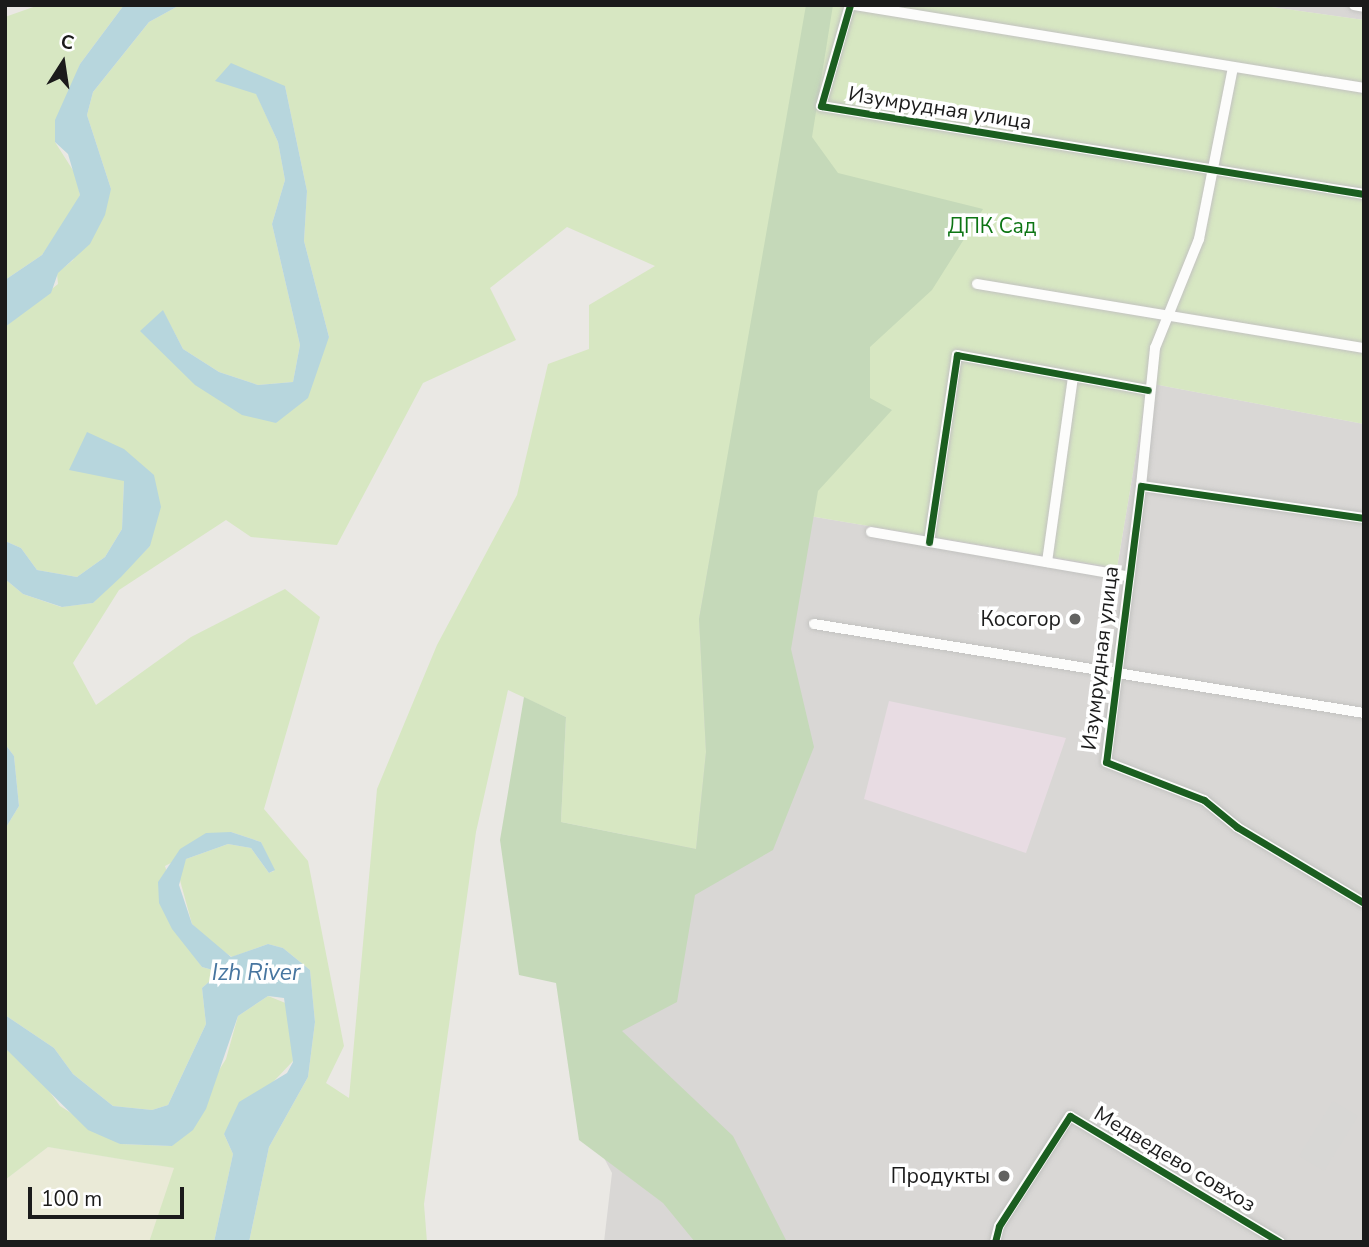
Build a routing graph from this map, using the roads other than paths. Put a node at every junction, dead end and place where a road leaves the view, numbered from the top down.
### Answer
1 (852, 5) edge
2 (1354, 5) edge
3 (1364, 7) edge
4 (1233, 67) junction
5 (1364, 88) edge
6 (1214, 171) junction
7 (1364, 194) edge
8 (977, 284) dead end
9 (1168, 317) junction
10 (1364, 348) edge
11 (1073, 377) junction
12 (1148, 390) junction
13 (1141, 486) junction
14 (1364, 518) edge
15 (871, 532) dead end
16 (929, 542) junction
17 (1047, 562) junction
18 (1126, 576) junction
19 (814, 624) dead end
20 (1114, 669) junction
21 (1364, 713) edge
22 (1364, 903) edge
23 (995, 1242) edge
24 (1280, 1242) edge

1 - 4 street, Изумрудная улица
1 - 6 street, Изумрудная улица
2 - 3 street
4 - 5 street, Изумрудная улица
4 - 6 street, Изумрудная улица
6 - 7 street, Изумрудная улица
6 - 9 street, Изумрудная улица
8 - 9 street
9 - 10 street
9 - 12 street, Изумрудная улица
11 - 12 street
11 - 16 street
11 - 17 street
12 - 13 street, Изумрудная улица
13 - 14 street
13 - 18 street, Изумрудная улица
15 - 16 street, Изумрудная улица
16 - 17 street, Изумрудная улица
17 - 18 street, Изумрудная улица
18 - 20 street, Изумрудная улица
19 - 20 street, Изумрудная улица
20 - 21 street, Изумрудная улица
20 - 22 street, Изумрудная улица
23 - 24 street, Медведево совхоз

